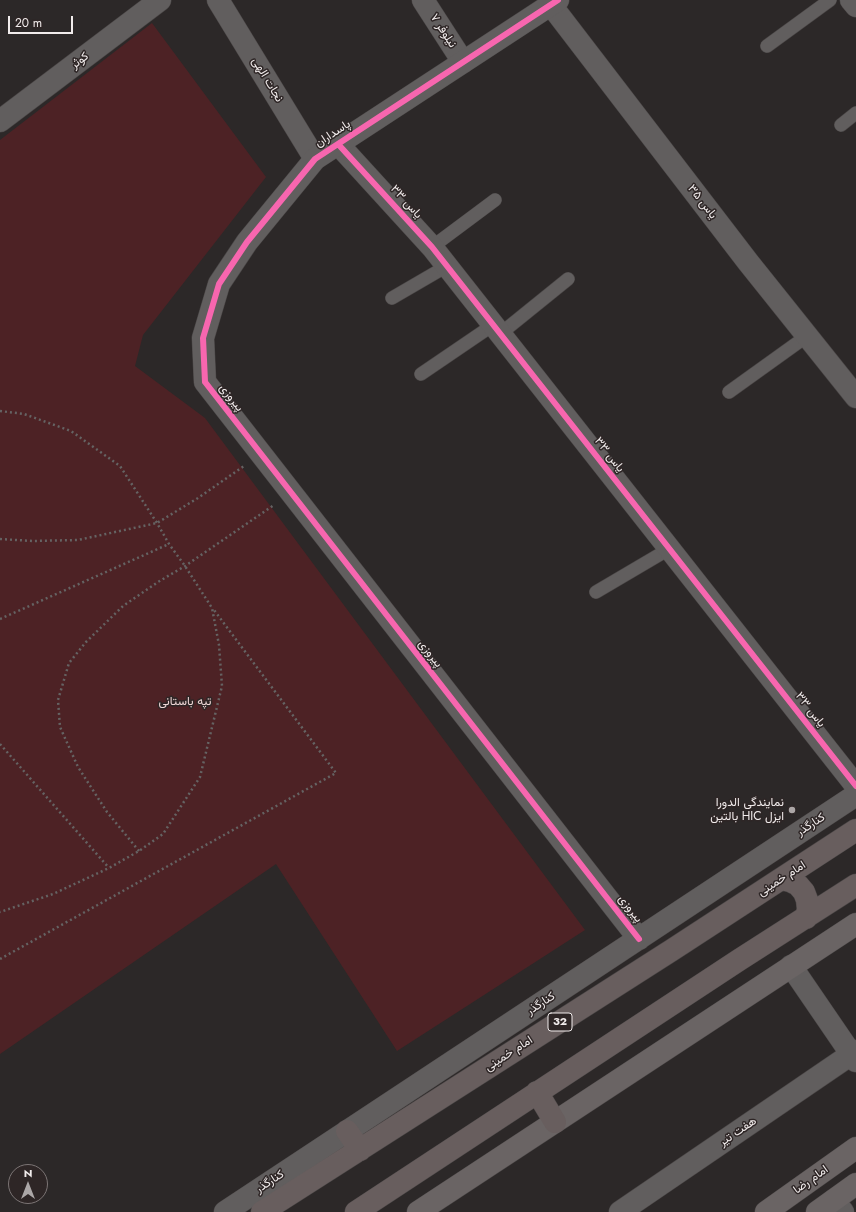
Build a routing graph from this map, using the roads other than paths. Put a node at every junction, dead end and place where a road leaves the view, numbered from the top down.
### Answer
1 (160, 0) edge
2 (218, 0) edge
3 (423, 0) edge
4 (830, 0) edge
5 (851, 0) edge
6 (554, 2) edge
7 (856, 6) edge
8 (767, 46) dead end
9 (463, 62) junction
10 (856, 113) edge
11 (0, 121) edge
12 (842, 125) dead end
13 (338, 144) junction
14 (315, 159) junction
15 (495, 200) dead end
16 (432, 247) junction
17 (447, 266) junction
18 (568, 279) dead end
19 (392, 298) dead end
20 (496, 329) junction
21 (807, 336) junction
22 (421, 374) dead end
23 (205, 382) joint
24 (729, 392) dead end
25 (856, 397) edge
26 (669, 548) junction
27 (596, 592) dead end
28 (856, 786) edge
29 (856, 795) edge
30 (856, 830) edge
31 (781, 879) junction
32 (856, 885) edge
33 (806, 918) junction
34 (856, 924) edge
35 (639, 939) junction
36 (791, 966) junction
37 (854, 1055) edge
38 (537, 1092) junction
39 (555, 1122) junction
40 (347, 1131) junction
41 (856, 1148) edge
42 (360, 1150) junction
43 (856, 1184) edge
44 (831, 1208) edge
45 (225, 1212) edge
46 (262, 1212) edge
47 (356, 1212) edge
48 (418, 1212) edge
49 (620, 1212) edge
50 (766, 1212) edge

1 - 11 street, کوثر
2 - 14 street, نجات الهی
3 - 9 street, نیلوفر ۷
4 - 8 lane
5 - 7 street
6 - 9 street, پاسداران
6 - 21 street, یاس ۳۵
9 - 13 street, پاسداران
10 - 12 lane
13 - 14 street, پاسداران
13 - 16 street, یاس ۳۳
14 - 23 street, پاسداران
15 - 16 lane
16 - 17 street, یاس ۳۳
17 - 19 lane
17 - 20 street, یاس ۳۳
18 - 20 lane
20 - 22 lane
20 - 26 street, یاس ۳۳
21 - 24 lane
21 - 25 street, یاس ۳۵
23 - 35 street, پیروزی
26 - 27 lane
26 - 28 street, یاس ۳۳
29 - 35 street, کنارگذر
30 - 31 highway, امام خمینی / 32
31 - 33 highway
31 - 42 highway, امام خمینی / 32
32 - 33 highway
33 - 38 highway
34 - 36 main road
35 - 40 street, کنارگذر
36 - 37 street
36 - 39 main road
37 - 49 street, هفت تیر
38 - 39 highway
38 - 47 highway
39 - 48 main road
40 - 42 highway
40 - 45 street, کنارگذر
41 - 50 main road, امام رضا
42 - 46 highway, امام خمینی / 32
43 - 44 main road

